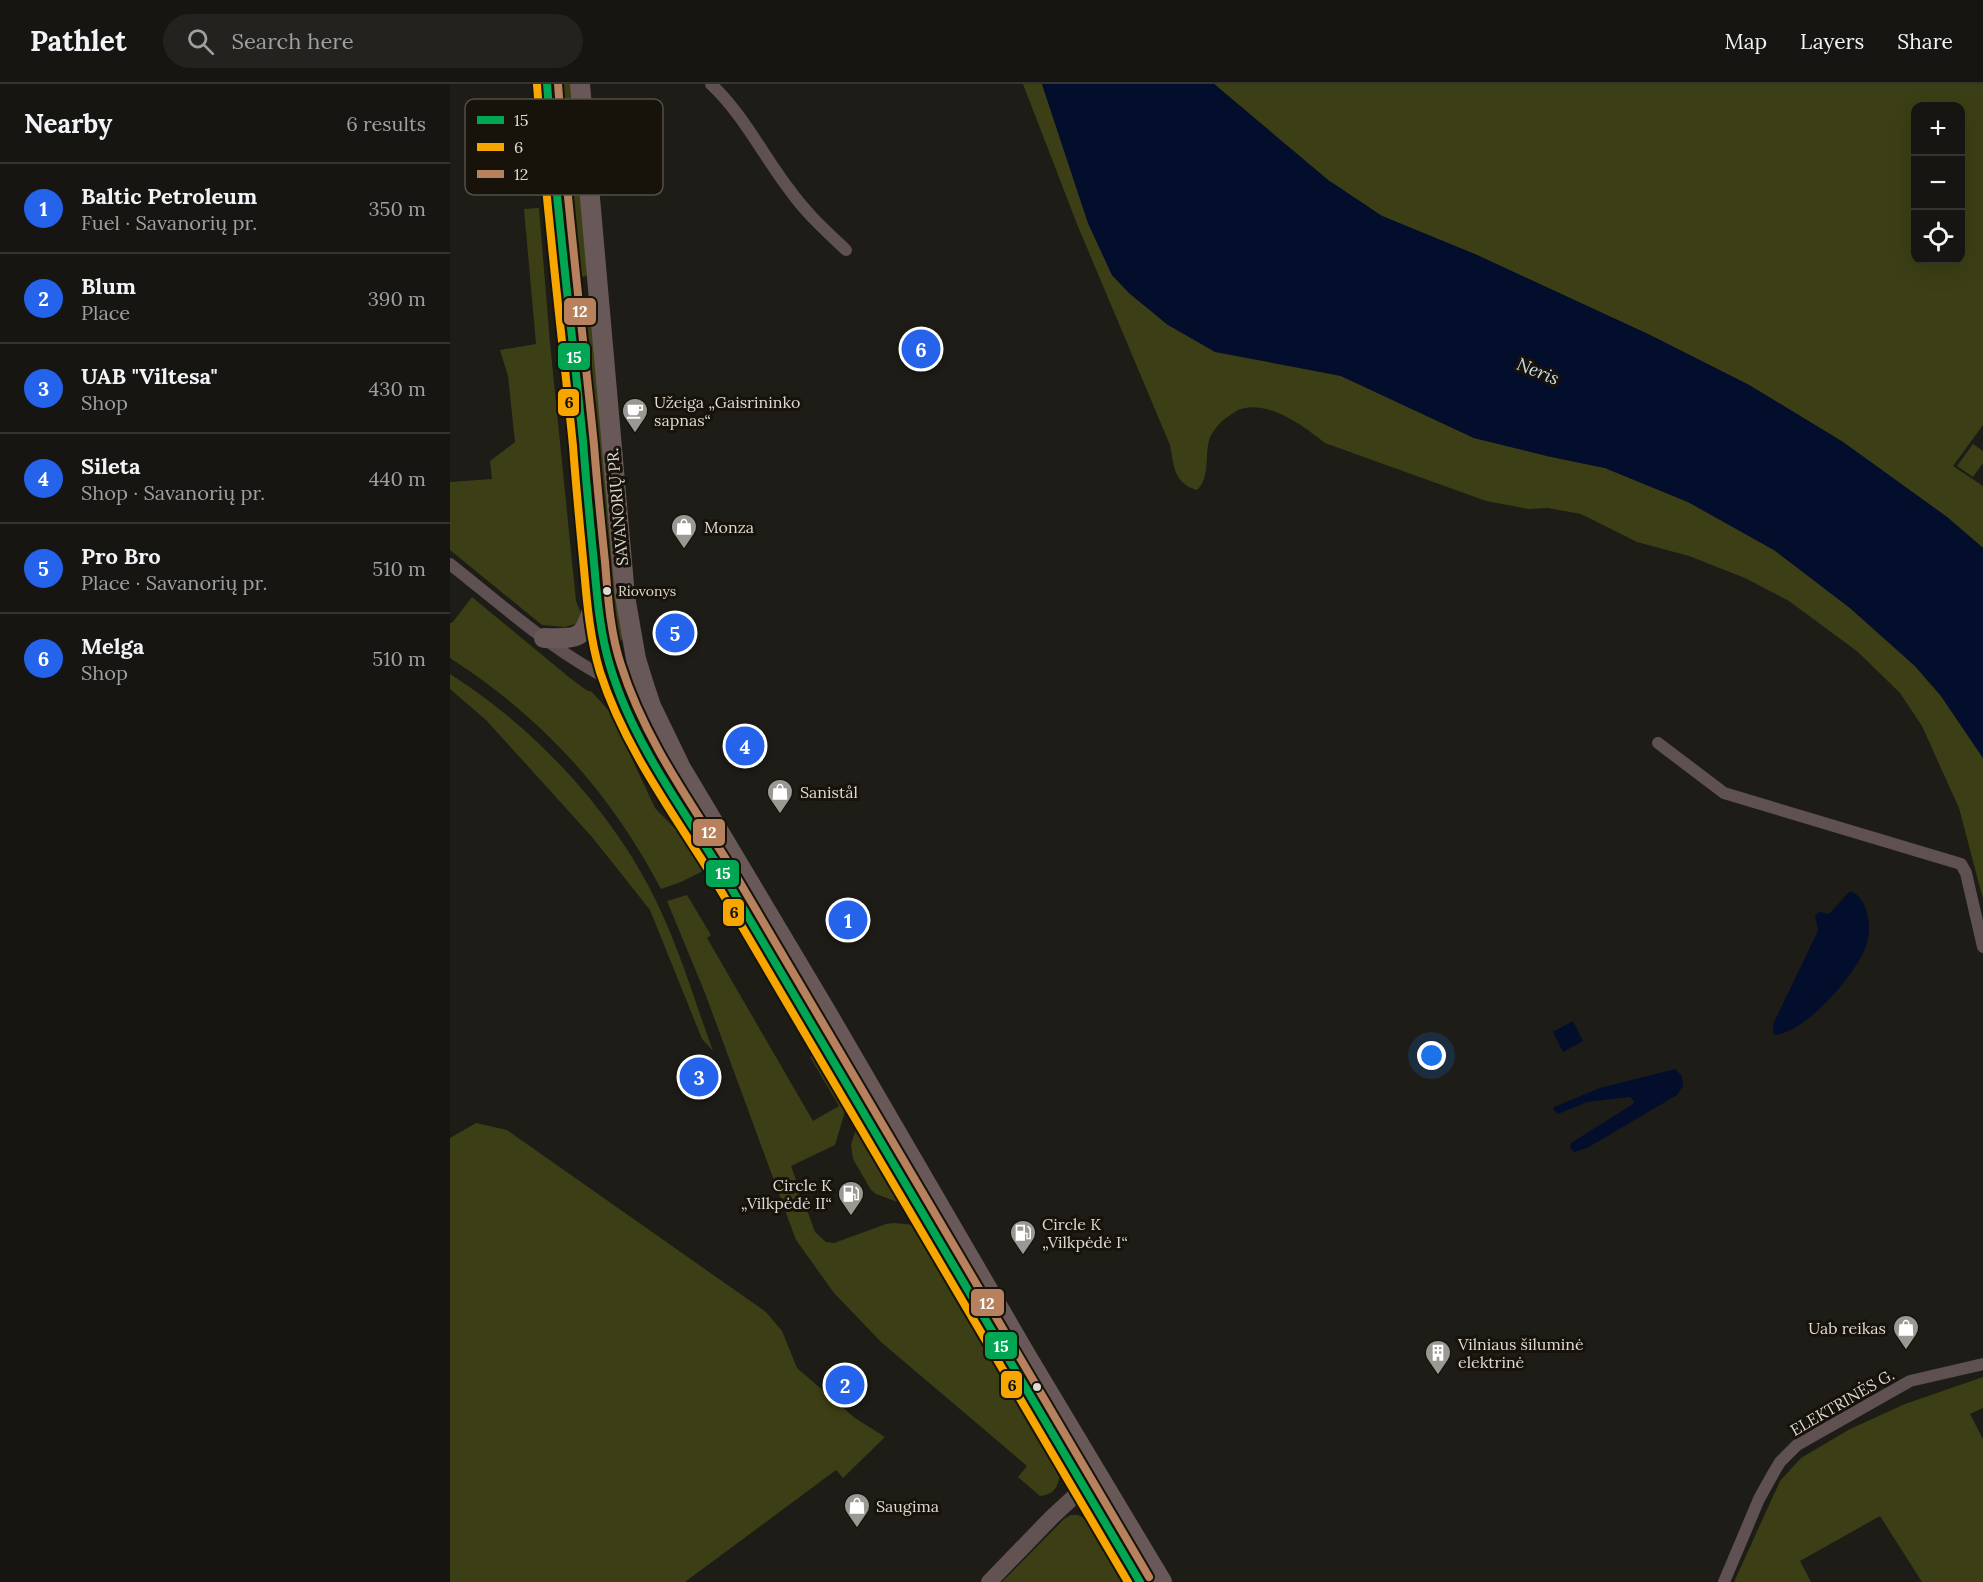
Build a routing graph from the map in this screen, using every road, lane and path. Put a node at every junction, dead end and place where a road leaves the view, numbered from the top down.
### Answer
1 (547, 84) edge
2 (580, 84) edge
3 (711, 84) edge
4 (548, 99) edge
5 (581, 99) edge
6 (556, 195) edge
7 (590, 195) edge
8 (846, 250) dead end
9 (598, 291) junction
10 (569, 297) junction
11 (450, 564) edge
12 (597, 594) junction
13 (544, 638) junction
14 (616, 683) junction
15 (644, 685) junction
16 (1658, 743) dead end
17 (1983, 947) edge
18 (1983, 1364) edge
19 (1091, 1480) junction
20 (989, 1582) edge
21 (1140, 1582) edge
22 (1162, 1582) edge
23 (1724, 1582) edge

1 - 4 highway, SAVANORIŲ PR.
2 - 5 highway, SAVANORIŲ PR.
3 - 8 street
6 - 10 highway, SAVANORIŲ PR.
7 - 9 highway, SAVANORIŲ PR.
9 - 10 highway
9 - 15 highway, SAVANORIŲ PR.
10 - 12 highway, SAVANORIŲ PR.
11 - 13 street
12 - 13 highway
12 - 14 highway, SAVANORIŲ PR.
13 - 14 street
14 - 15 highway
14 - 19 highway, SAVANORIŲ PR.
15 - 19 highway, SAVANORIŲ PR.
16 - 17 street
18 - 23 street, ELEKTRINĖS G.
19 - 20 main road
19 - 21 highway, SAVANORIŲ PR.
19 - 22 highway, SAVANORIŲ PR.

